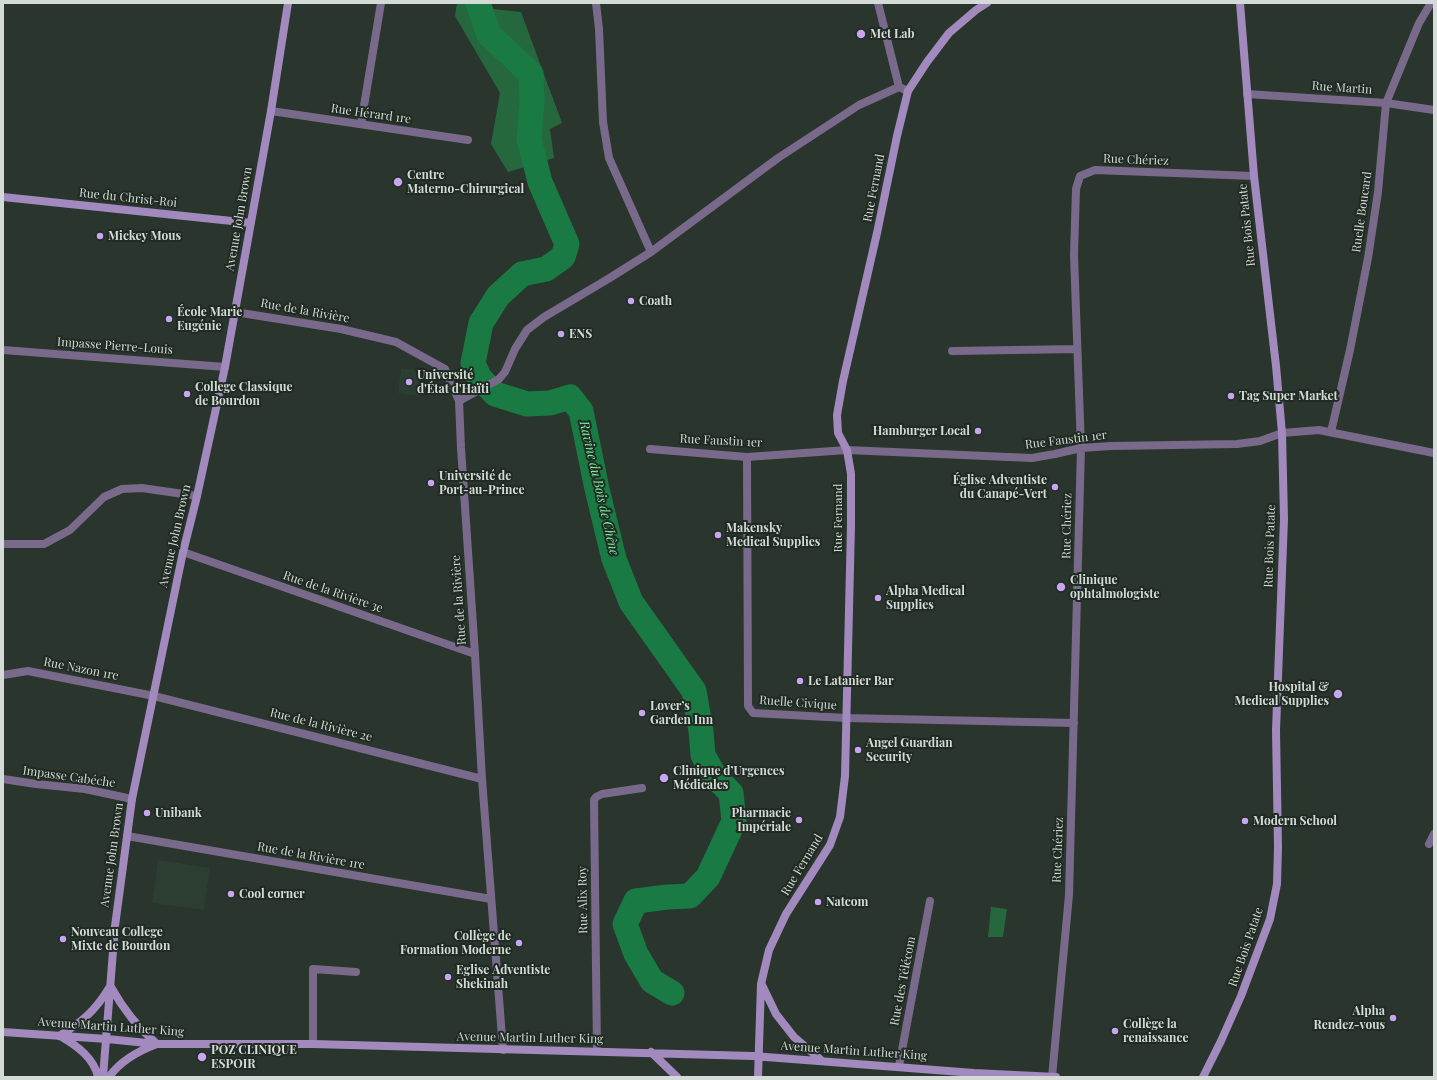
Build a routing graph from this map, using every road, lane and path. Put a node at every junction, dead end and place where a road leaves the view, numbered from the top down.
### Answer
1 (288, 3) edge
2 (381, 3) edge
3 (596, 3) edge
4 (878, 3) edge
5 (987, 3) edge
6 (1240, 3) edge
7 (1431, 3) edge
8 (899, 87) junction
9 (908, 91) junction
10 (1247, 94) junction
11 (1386, 103) junction
12 (1434, 110) edge
13 (271, 111) junction
14 (361, 124) junction
15 (468, 140) dead end
16 (1254, 176) junction
17 (3, 197) edge
18 (251, 223) junction
19 (651, 252) junction
20 (236, 312) junction
21 (1077, 349) junction
22 (3, 350) edge
23 (952, 352) dead end
24 (225, 367) junction
25 (459, 401) junction
26 (1331, 432) junction
27 (1282, 433) junction
28 (1081, 448) junction
29 (650, 449) dead end
30 (847, 450) junction
31 (1434, 453) edge
32 (747, 457) junction
33 (198, 496) junction
34 (3, 544) edge
35 (183, 552) junction
36 (475, 654) junction
37 (3, 675) edge
38 (154, 696) junction
39 (846, 718) junction
40 (1074, 723) junction
41 (3, 779) edge
42 (482, 779) junction
43 (642, 788) dead end
44 (132, 799) junction
45 (1434, 834) edge
46 (127, 836) junction
47 (1430, 844) dead end
48 (491, 899) junction
49 (930, 901) dead end
50 (356, 972) dead end
51 (761, 984) junction
52 (111, 986) junction
53 (3, 1032) edge
54 (59, 1036) junction
55 (107, 1039) junction
56 (156, 1044) junction
57 (312, 1044) junction
58 (503, 1050) junction
59 (596, 1051) junction
60 (651, 1052) junction
61 (758, 1056) junction
62 (821, 1060) junction
63 (899, 1066) junction
64 (98, 1077) edge
65 (103, 1077) edge
66 (109, 1077) edge
67 (677, 1077) edge
68 (758, 1077) edge
69 (1052, 1077) edge
70 (1056, 1077) edge
71 (1203, 1077) edge

1 - 13 street, Avenue John Brown
2 - 14 street
3 - 19 street
4 - 8 street
5 - 9 street, Rue Fernand
6 - 10 street, Rue Bois Patate
7 - 11 street, Ruelle Boucard
8 - 9 street
8 - 19 street
9 - 30 street, Rue Fernand
10 - 11 street, Rue Martin
10 - 16 street, Rue Bois Patate
11 - 12 street, Rue Martin
11 - 26 street, Ruelle Boucard
13 - 14 street, Rue Hérard 1re
13 - 18 street, Avenue John Brown
14 - 15 street, Rue Hérard 1re
16 - 21 street, Rue Chériez
16 - 27 street, Rue Bois Patate
17 - 18 street, Rue du Christ-Roi
18 - 20 street, Avenue John Brown
19 - 25 street
20 - 24 street, Avenue John Brown
20 - 25 street, Rue de la Rivière
21 - 23 street
21 - 28 street, Rue Chériez
22 - 24 street, Impasse Pierre-Louis
24 - 33 street, Avenue John Brown
25 - 36 street, Rue de la Rivière
26 - 27 street, Rue Faustin 1er
26 - 31 street, Rue Faustin 1er
27 - 28 street, Rue Faustin 1er
27 - 71 street, Rue Bois Patate
28 - 30 street, Rue Faustin 1er
28 - 40 street, Rue Chériez
29 - 32 street, Rue Faustin 1er
30 - 32 street, Rue Faustin 1er
30 - 39 street, Rue Fernand
32 - 39 street, Ruelle Civique
33 - 34 street
33 - 35 street, Avenue John Brown
35 - 36 street, Rue de la Rivière 3e
35 - 38 street, Avenue John Brown
36 - 42 street, Rue de la Rivière
37 - 38 street, Rue Nazon 1re
38 - 42 street, Rue de la Rivière 2e
38 - 44 street, Avenue John Brown
39 - 40 street, Ruelle Civique
39 - 51 street, Rue Fernand
40 - 69 street, Rue Chériez
41 - 44 street, Impasse Cabéche
42 - 48 street, Rue de la Rivière
43 - 59 street, Rue Alix Roy
44 - 46 street, Avenue John Brown
45 - 47 street
46 - 48 street, Rue de la Rivière 1re
46 - 52 street, Avenue John Brown
48 - 58 street, Rue de la Rivière
49 - 63 street, Rue des Télécom
50 - 57 street
51 - 61 street, Rue Fernand
51 - 62 street
52 - 54 street
52 - 55 street, Avenue John Brown
52 - 56 street
53 - 54 street, Avenue Martin Luther King
54 - 55 street, Avenue Martin Luther King
54 - 64 street
55 - 56 street, Avenue Martin Luther King
55 - 65 street, Avenue John Brown
56 - 57 street, Avenue Martin Luther King
56 - 66 street
57 - 58 street, Avenue Martin Luther King
58 - 59 street, Avenue Martin Luther King
59 - 60 street, Avenue Martin Luther King
60 - 61 street, Avenue Martin Luther King
60 - 67 street
61 - 62 street, Avenue Martin Luther King
61 - 68 street, Rue Fernand
62 - 63 street, Avenue Martin Luther King
63 - 69 street, Avenue Martin Luther King
69 - 70 street, Avenue Martin Luther King

